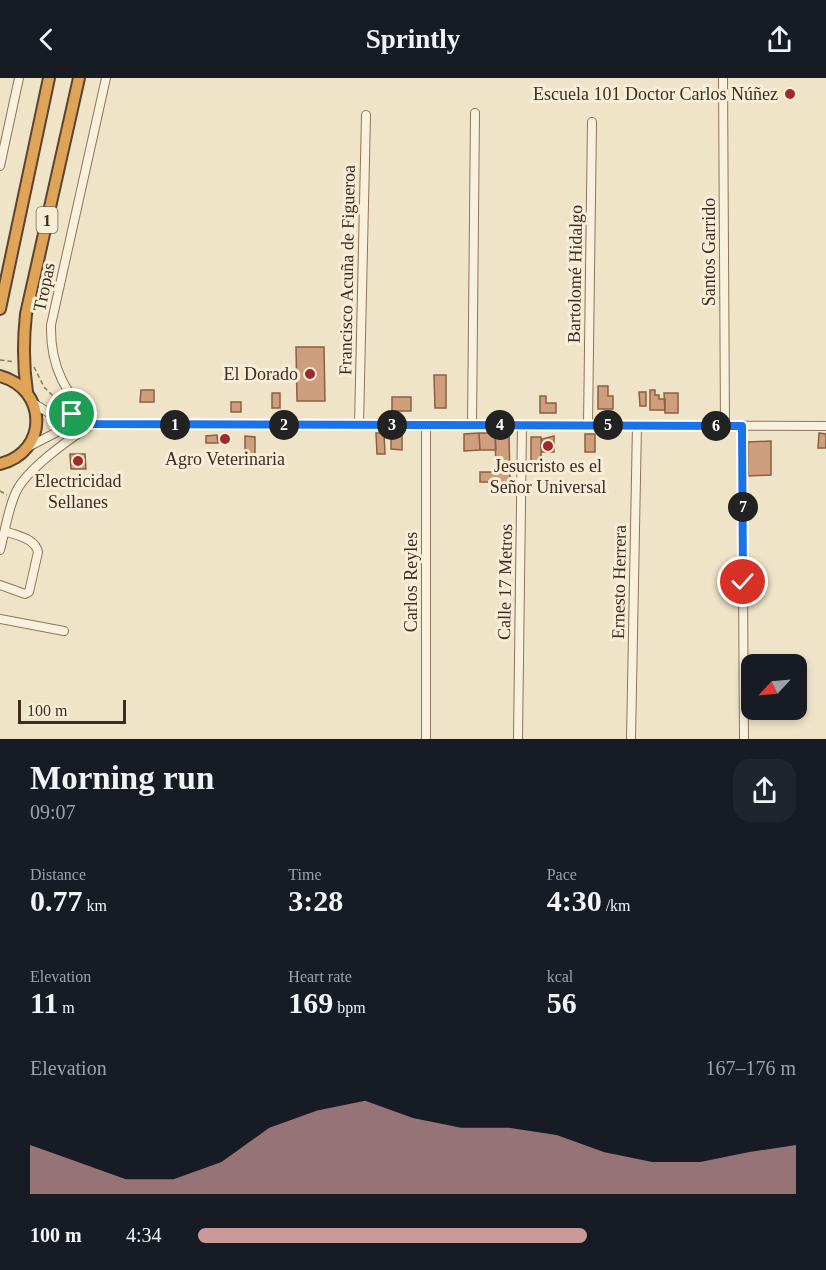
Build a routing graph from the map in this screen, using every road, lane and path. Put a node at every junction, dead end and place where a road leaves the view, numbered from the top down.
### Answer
1 (19, 78) edge
2 (49, 78) edge
3 (79, 78) edge
4 (106, 78) edge
5 (723, 78) edge
6 (475, 113) dead end
7 (366, 115) dead end
8 (592, 122) dead end
9 (0, 166) edge
10 (0, 309) edge
11 (0, 360) edge
12 (27, 362) junction
13 (0, 376) edge
14 (27, 392) junction
15 (33, 403) junction
16 (85, 415) junction
17 (92, 424) junction
18 (358, 425) junction
19 (426, 425) junction
20 (472, 425) junction
21 (522, 425) junction
22 (588, 425) junction
23 (637, 425) junction
24 (725, 426) junction
25 (742, 426) junction
26 (826, 426) edge
27 (26, 448) junction
28 (1, 465) edge
29 (5, 531) junction
30 (0, 550) edge
31 (0, 585) edge
32 (0, 619) edge
33 (64, 631) dead end
34 (426, 739) edge
35 (518, 739) edge
36 (631, 739) edge
37 (744, 739) edge

1 - 9 street
2 - 10 highway, 1
3 - 12 highway, 1
4 - 16 street, Tropas
5 - 24 street, Santos Garrido
6 - 20 street
7 - 18 street, Francisco Acuña de Figueroa
8 - 22 street, Bartolomé Hidalgo
11 - 12 path
12 - 14 highway, 1
12 - 16 path
13 - 14 highway
14 - 15 highway
15 - 17 street
15 - 27 highway
16 - 17 street, Tropas
17 - 18 street
17 - 27 street
17 - 29 street
18 - 19 street
19 - 20 street
19 - 34 street, Carlos Reyles
20 - 21 street
21 - 22 street
21 - 35 street, Calle 17 Metros
22 - 23 street
23 - 24 street
23 - 36 street, Ernesto Herrera
24 - 25 street
25 - 26 street
25 - 37 street
27 - 28 highway
29 - 30 street
29 - 31 street
32 - 33 street

